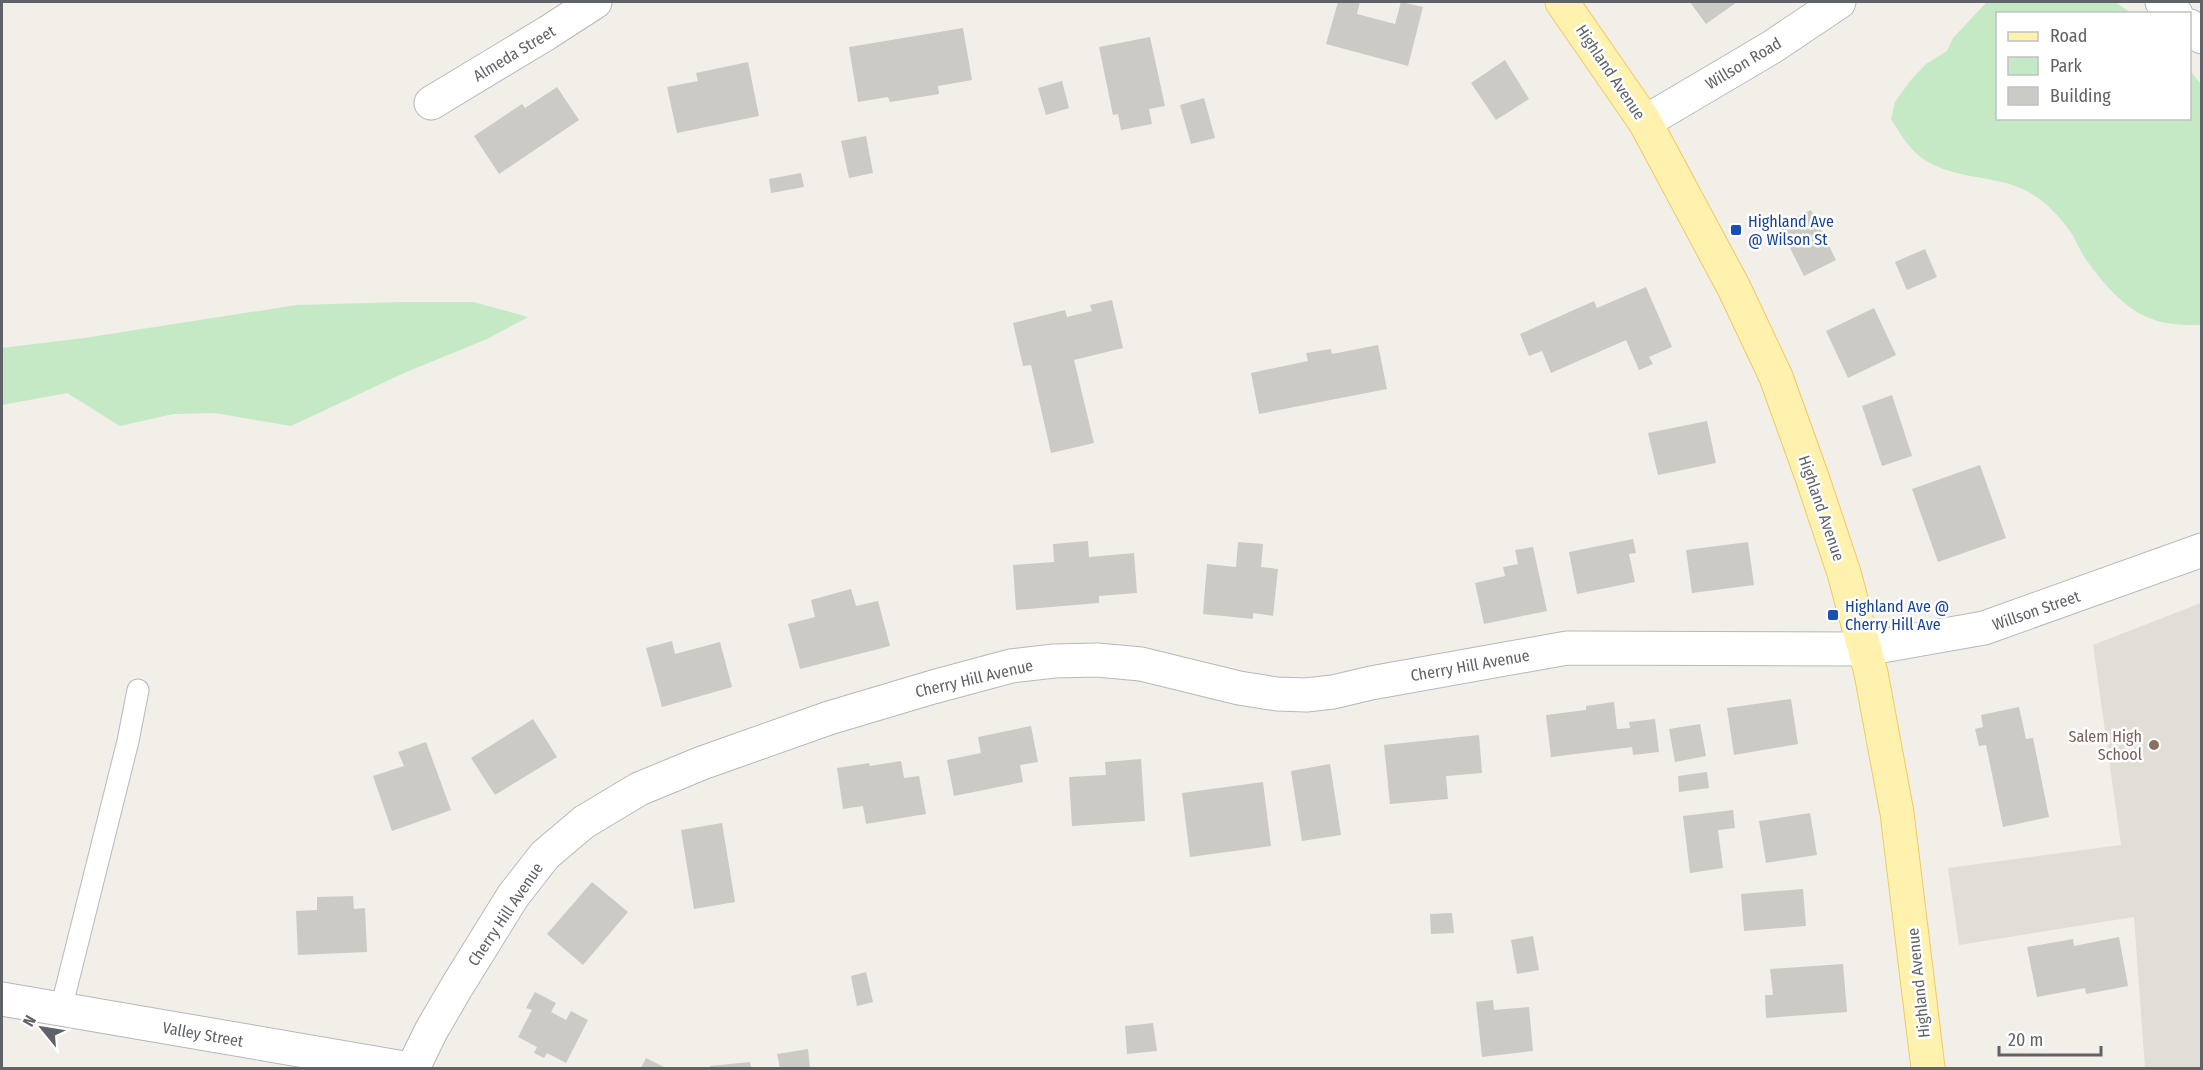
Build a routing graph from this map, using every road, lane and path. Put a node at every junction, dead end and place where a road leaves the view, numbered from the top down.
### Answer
1 (595, 2) edge
2 (1562, 2) edge
3 (1839, 2) edge
4 (2162, 2) edge
5 (2174, 12) edge
6 (432, 103) dead end
7 (1646, 122) junction
8 (2202, 550) edge
9 (1864, 649) junction
10 (138, 690) dead end
11 (2, 999) edge
12 (61, 1009) junction
13 (404, 1068) edge
14 (413, 1068) edge
15 (1928, 1068) edge

1 - 6 street, Almeda Street
2 - 7 main road, Highland Avenue
3 - 7 street, Willson Road
4 - 5 street
7 - 9 main road, Highland Avenue
8 - 9 street, Willson Street
9 - 14 street, Cherry Hill Avenue
9 - 15 main road, Highland Avenue
10 - 12 lane
11 - 12 street, Valley Street
12 - 13 street, Valley Street

